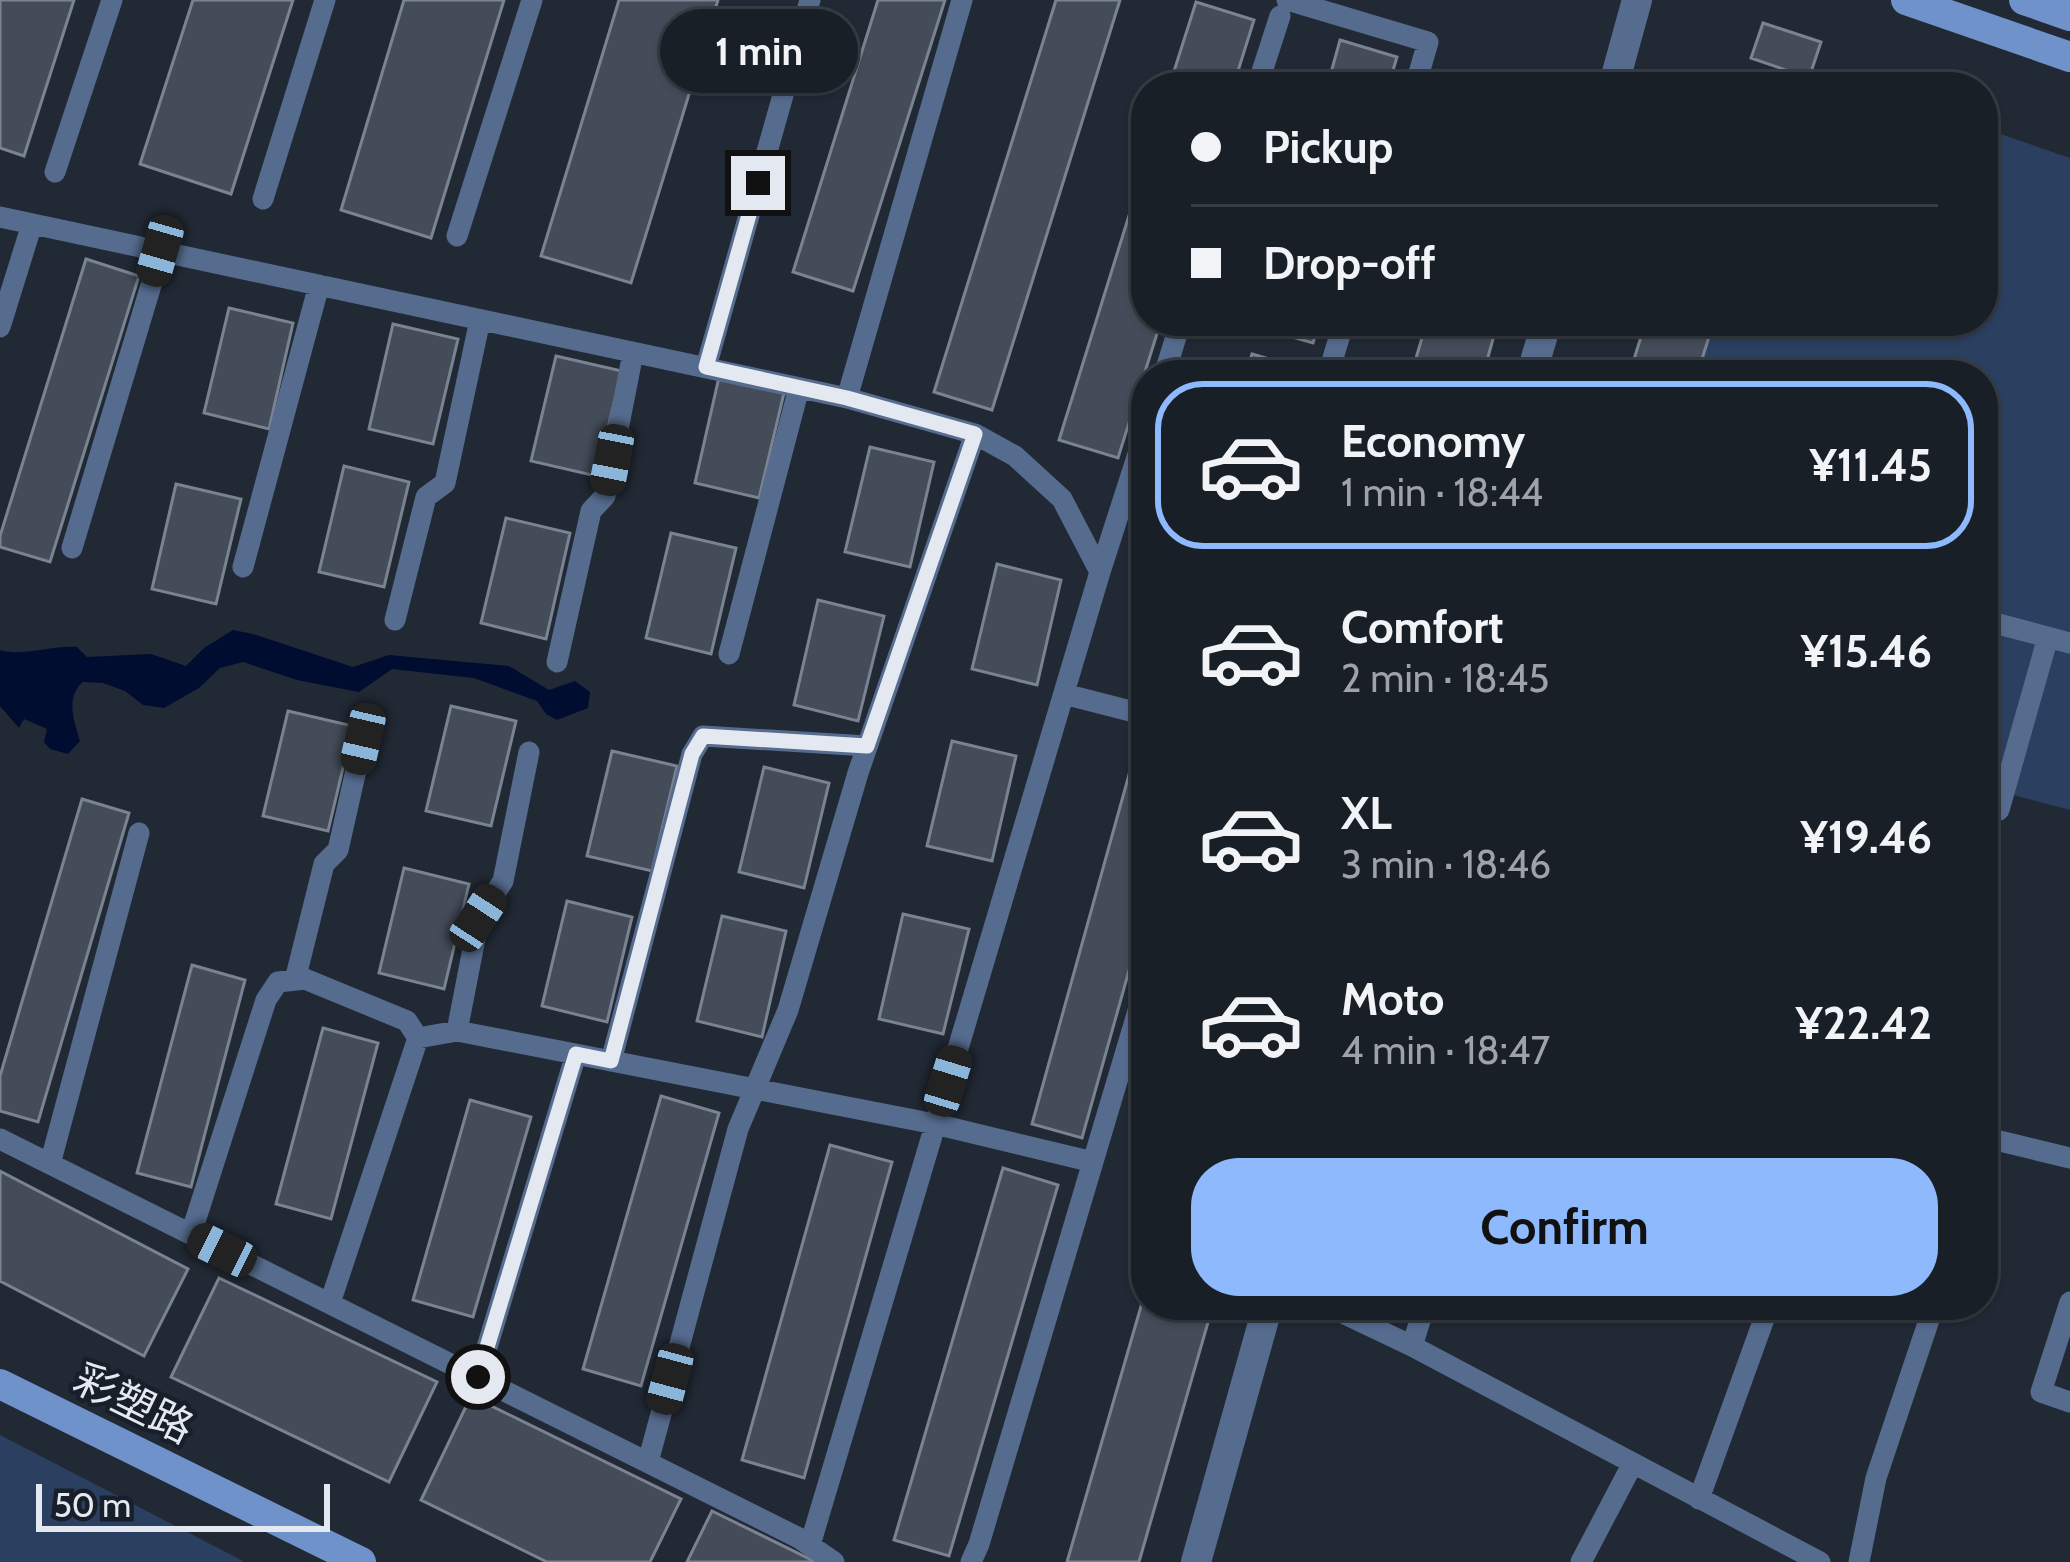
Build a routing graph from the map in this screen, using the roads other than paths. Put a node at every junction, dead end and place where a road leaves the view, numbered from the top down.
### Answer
1 (112, 0) edge
2 (325, 0) edge
3 (532, 0) edge
4 (810, 0) edge
5 (962, 0) edge
6 (1637, 0) edge
7 (1906, 0) edge
8 (2024, 0) edge
9 (1283, 8) edge
10 (2070, 16) edge
11 (2070, 57) edge
12 (1262, 72) edge
13 (1419, 72) edge
14 (1616, 72) edge
15 (55, 172) dead end
16 (263, 199) dead end
17 (0, 217) edge
18 (32, 224) junction
19 (457, 236) dead end
20 (160, 251) junction
21 (319, 285) junction
22 (480, 320) junction
23 (0, 327) edge
24 (633, 352) junction
25 (706, 367) junction
26 (799, 388) junction
27 (847, 398) junction
28 (975, 434) junction
29 (1131, 476) edge
30 (72, 548) dead end
31 (243, 567) dead end
32 (1100, 572) junction
33 (395, 620) dead end
34 (1998, 624) edge
35 (2059, 640) edge
36 (729, 655) dead end
37 (557, 662) dead end
38 (1064, 694) junction
39 (1131, 711) edge
40 (363, 739) dead end
41 (867, 746) junction
42 (529, 752) dead end
43 (2000, 810) dead end
44 (139, 833) dead end
45 (295, 980) junction
46 (457, 1031) junction
47 (1131, 1034) edge
48 (418, 1038) junction
49 (576, 1054) junction
50 (611, 1061) junction
51 (754, 1089) junction
52 (935, 1124) junction
53 (0, 1139) edge
54 (1998, 1147) edge
55 (2070, 1158) edge
56 (1093, 1162) junction
57 (50, 1164) junction
58 (191, 1234) junction
59 (2070, 1302) edge
60 (330, 1304) junction
61 (1264, 1320) edge
62 (1357, 1320) edge
63 (1420, 1320) edge
64 (1764, 1320) edge
65 (1929, 1320) edge
66 (1412, 1346) junction
67 (478, 1377) junction
68 (0, 1384) edge
69 (2070, 1402) edge
70 (648, 1462) junction
71 (1633, 1463) junction
72 (1700, 1498) junction
73 (810, 1545) junction
74 (361, 1562) edge
75 (834, 1562) edge
76 (971, 1562) edge
77 (1196, 1562) edge
78 (1581, 1562) edge
79 (1820, 1562) edge
80 (1859, 1562) edge

1 - 15 lane
2 - 16 lane
3 - 19 lane
4 - 25 lane
5 - 27 lane
6 - 14 street
7 - 11 street
8 - 10 street
9 - 12 lane
9 - 13 lane
17 - 18 lane
18 - 20 lane
18 - 23 lane
20 - 21 lane
20 - 30 lane
21 - 22 lane
21 - 31 lane
22 - 24 lane
22 - 33 lane
24 - 25 lane
24 - 37 lane
25 - 26 lane
26 - 27 lane
26 - 36 lane
27 - 28 lane
28 - 32 lane
28 - 41 lane
29 - 32 lane
32 - 38 lane
34 - 35 lane
35 - 43 lane
38 - 39 lane
38 - 52 lane
40 - 45 lane
41 - 50 lane
41 - 51 lane
42 - 46 lane
44 - 57 lane
45 - 48 lane
45 - 58 lane
46 - 48 lane
46 - 49 lane
47 - 56 lane
48 - 60 lane
49 - 50 lane
49 - 67 lane
50 - 51 lane
51 - 52 lane
51 - 70 lane
52 - 56 lane
52 - 73 lane
53 - 57 lane
54 - 55 lane
56 - 76 lane
57 - 58 lane
58 - 60 lane
59 - 69 lane
60 - 67 lane
61 - 77 street
62 - 66 lane
63 - 66 lane
64 - 72 lane
65 - 80 lane
66 - 71 lane
67 - 70 lane
68 - 74 street, 彩塑路
70 - 73 lane
71 - 72 lane
71 - 78 lane
72 - 79 lane
73 - 75 lane

